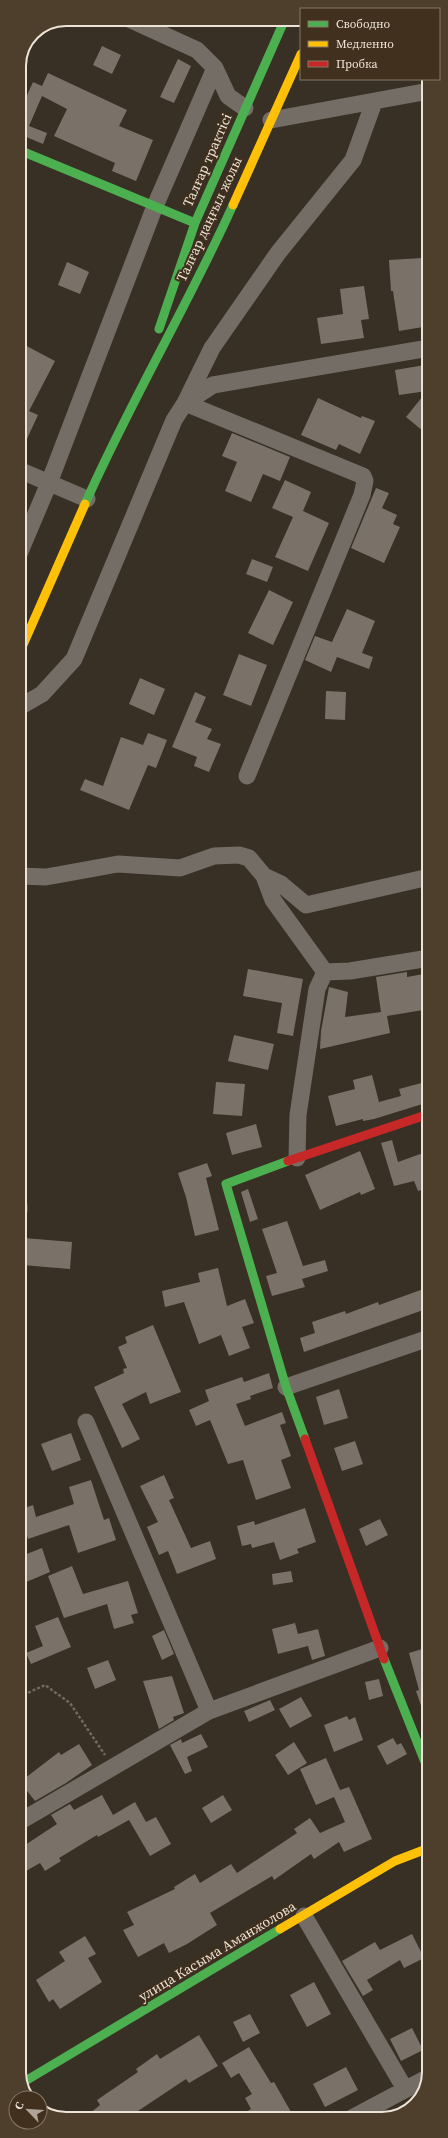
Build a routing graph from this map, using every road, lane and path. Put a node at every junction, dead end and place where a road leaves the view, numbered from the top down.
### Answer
1 (144, 26) edge
2 (282, 26) edge
3 (300, 56) edge
4 (215, 68) junction
5 (422, 93) edge
6 (374, 102) junction
7 (245, 108) junction
8 (271, 120) junction
9 (26, 153) edge
10 (155, 206) junction
11 (195, 223) junction
12 (422, 349) edge
13 (137, 394) junction
14 (185, 403) junction
15 (26, 473) edge
16 (49, 483) junction
17 (87, 499) junction
18 (26, 537) edge
19 (26, 638) edge
20 (26, 703) edge
21 (247, 776) dead end
22 (264, 876) junction
23 (26, 877) edge
24 (422, 879) edge
25 (422, 959) edge
26 (324, 972) junction
27 (422, 1116) edge
28 (297, 1158) junction
29 (422, 1340) edge
30 (286, 1387) junction
31 (86, 1422) dead end
32 (380, 1648) junction
33 (26, 1694) edge
34 (209, 1711) junction
35 (422, 1754) edge
36 (113, 1767) junction
37 (26, 1818) edge
38 (422, 1851) edge
39 (304, 1916) junction
40 (27, 2081) edge
41 (421, 2081) edge
42 (405, 2090) junction
43 (363, 2112) edge

1 - 4 street
2 - 7 main road
3 - 8 main road, Талғар даңғыл жолы
4 - 7 street
4 - 10 street
5 - 6 street
6 - 8 street
6 - 14 street
7 - 11 main road, Талғар трактісі
8 - 13 main road, Талғар даңғыл жолы
9 - 10 main road
10 - 11 main road
10 - 16 street
11 - 13 main road, Талғар даңғыл жолы
12 - 14 street
13 - 17 main road, Талғар даңғыл жолы
14 - 20 street
14 - 21 street
15 - 16 street
16 - 17 street
16 - 18 street
17 - 19 main road, Талғар даңғыл жолы
22 - 23 street
22 - 24 street
22 - 26 street
25 - 26 street
26 - 28 street
27 - 28 main road
28 - 30 main road
29 - 30 street
30 - 32 main road
31 - 34 street
32 - 34 street
32 - 35 main road
33 - 36 path
34 - 36 street
36 - 37 street
38 - 39 main road, улица Касыма Аманжолова
39 - 40 main road, улица Касыма Аманжолова
39 - 42 street
41 - 42 street
42 - 43 street

